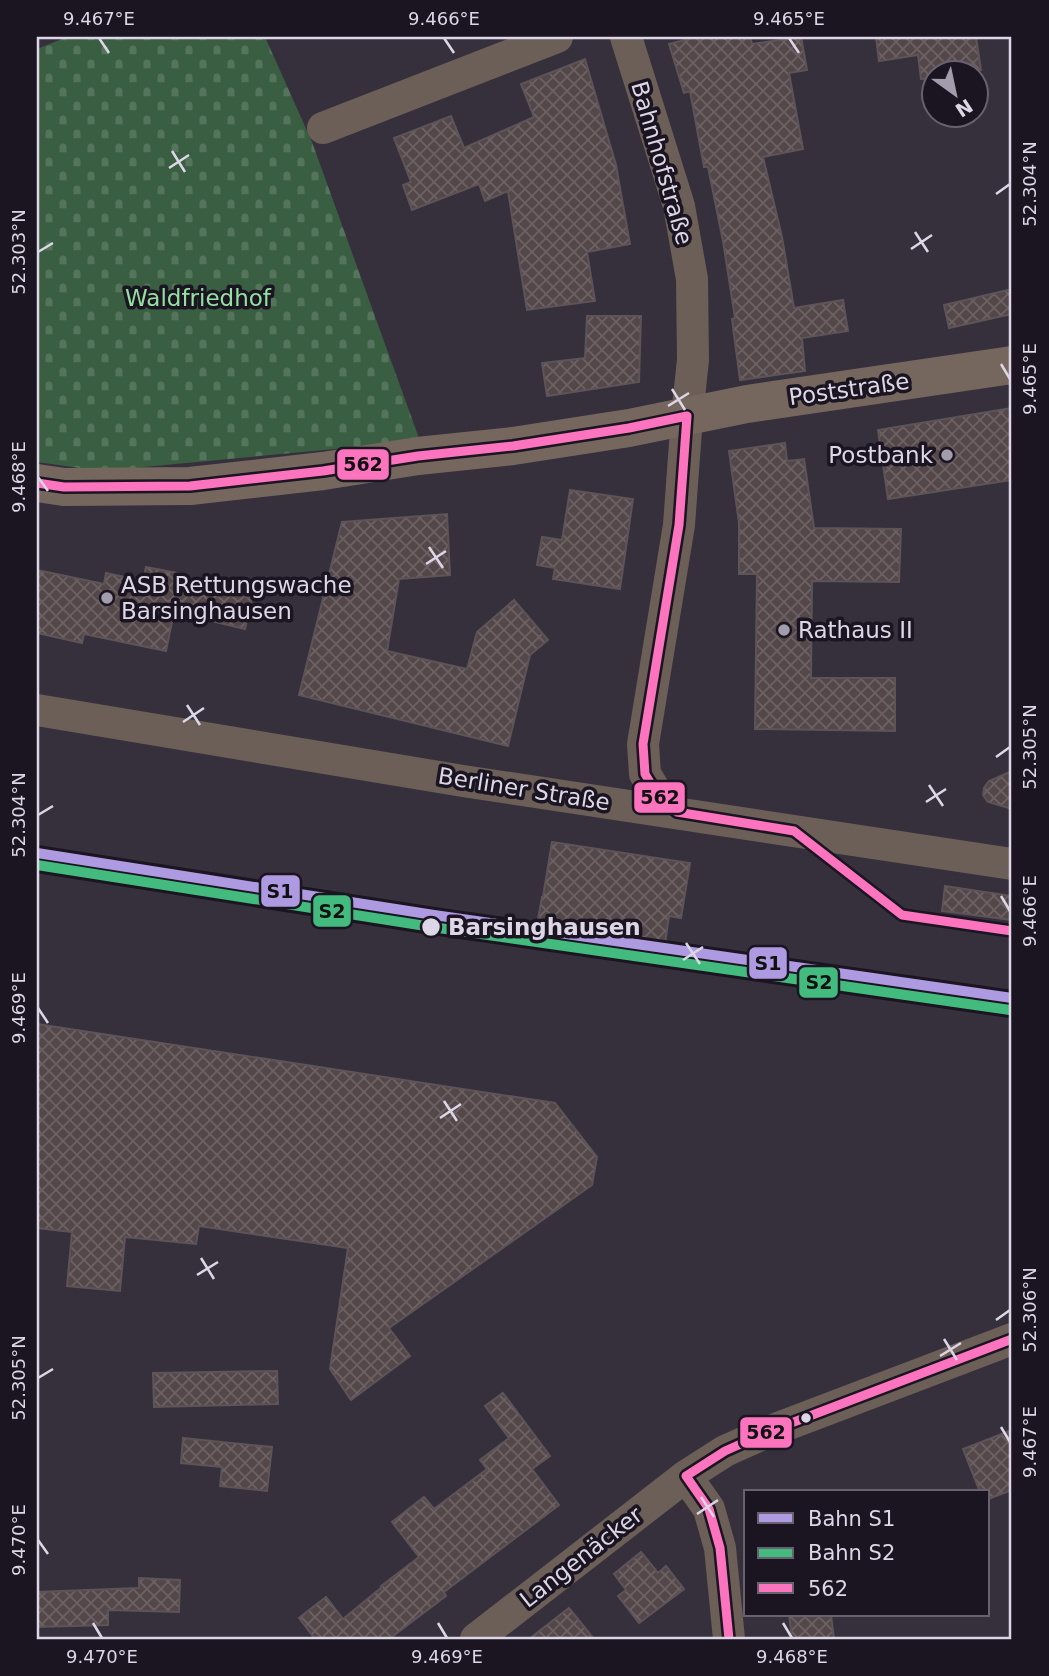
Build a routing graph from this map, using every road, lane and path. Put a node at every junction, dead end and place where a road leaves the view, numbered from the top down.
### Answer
1 (557, 37) edge
2 (626, 37) edge
3 (323, 128) dead end
4 (1012, 365) edge
5 (687, 416) junction
6 (37, 483) edge
7 (37, 710) edge
8 (677, 812) junction
9 (1012, 864) edge
10 (1012, 1339) edge
11 (687, 1476) junction
12 (476, 1639) edge
13 (729, 1639) edge

1 - 3 street
2 - 5 street, Bahnhofstraße
4 - 5 main road, Poststraße
5 - 6 main road, Poststraße
5 - 8 street, Bahnhofstraße
7 - 8 street, Berliner Straße
8 - 9 street, Berliner Straße
10 - 11 street, Langenäcker
11 - 12 street, Langenäcker
11 - 13 street

